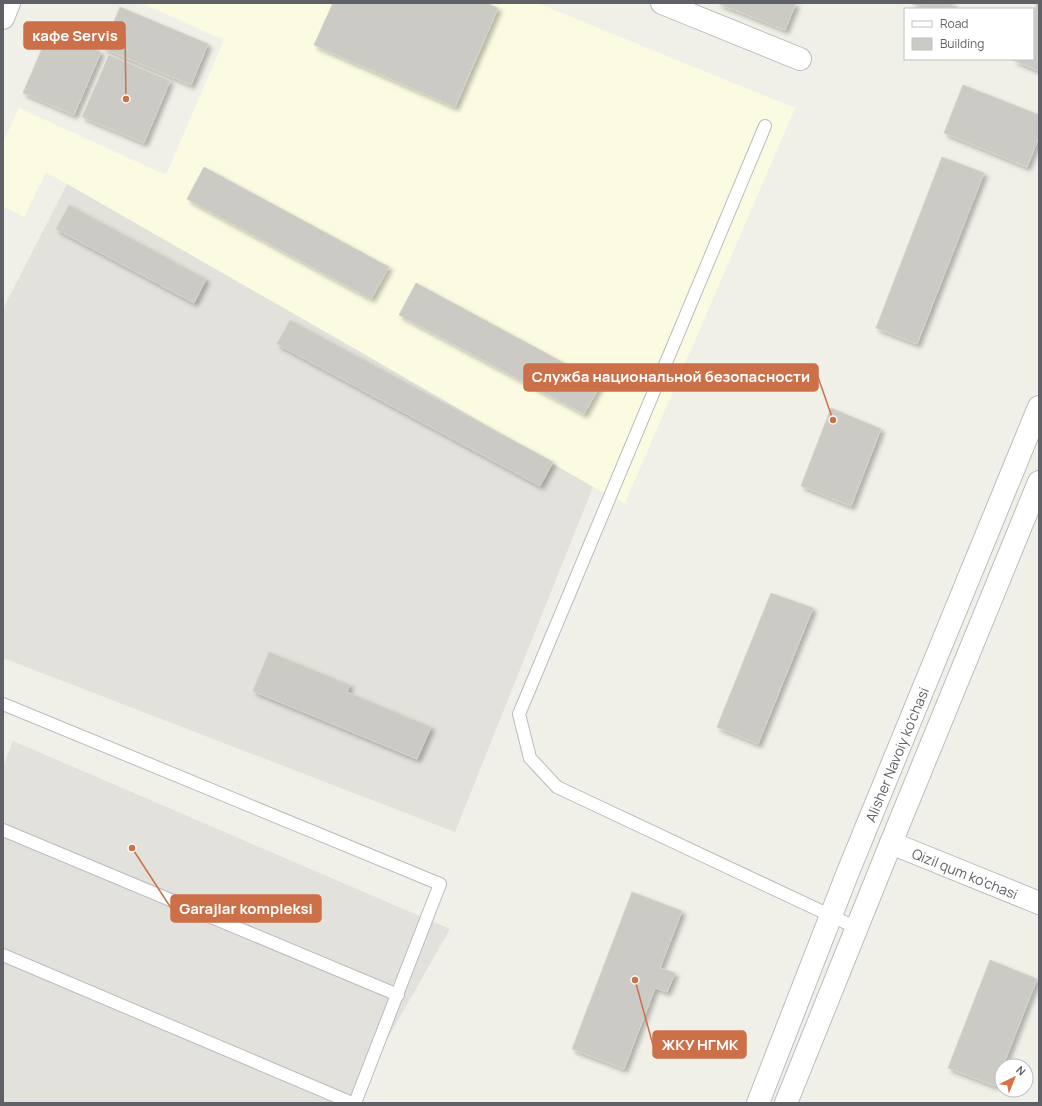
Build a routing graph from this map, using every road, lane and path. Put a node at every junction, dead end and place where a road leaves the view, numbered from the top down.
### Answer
1 (9, 3) edge
2 (662, 3) edge
3 (3, 18) edge
4 (800, 59) dead end
5 (765, 126) dead end
6 (1039, 407) edge
7 (1039, 482) edge
8 (3, 704) edge
9 (3, 830) edge
10 (891, 843) junction
11 (1039, 903) edge
12 (831, 916) junction
13 (857, 928) junction
14 (3, 955) edge
15 (398, 995) junction
16 (352, 1103) edge
17 (355, 1103) edge
18 (758, 1103) edge
19 (786, 1103) edge

1 - 3 main road
2 - 4 main road
5 - 12 lane
6 - 12 main road, Alisher Navoiy ko'chasi
7 - 10 main road, Alisher Navoiy ko'chasi
8 - 15 lane
9 - 15 lane
10 - 11 main road, Qizil qum ko'chasi
10 - 13 main road, Alisher Navoiy ko'chasi
12 - 13 lane
12 - 18 main road, Alisher Navoiy ko'chasi
13 - 19 main road, Alisher Navoiy ko'chasi
14 - 16 lane
15 - 17 lane

